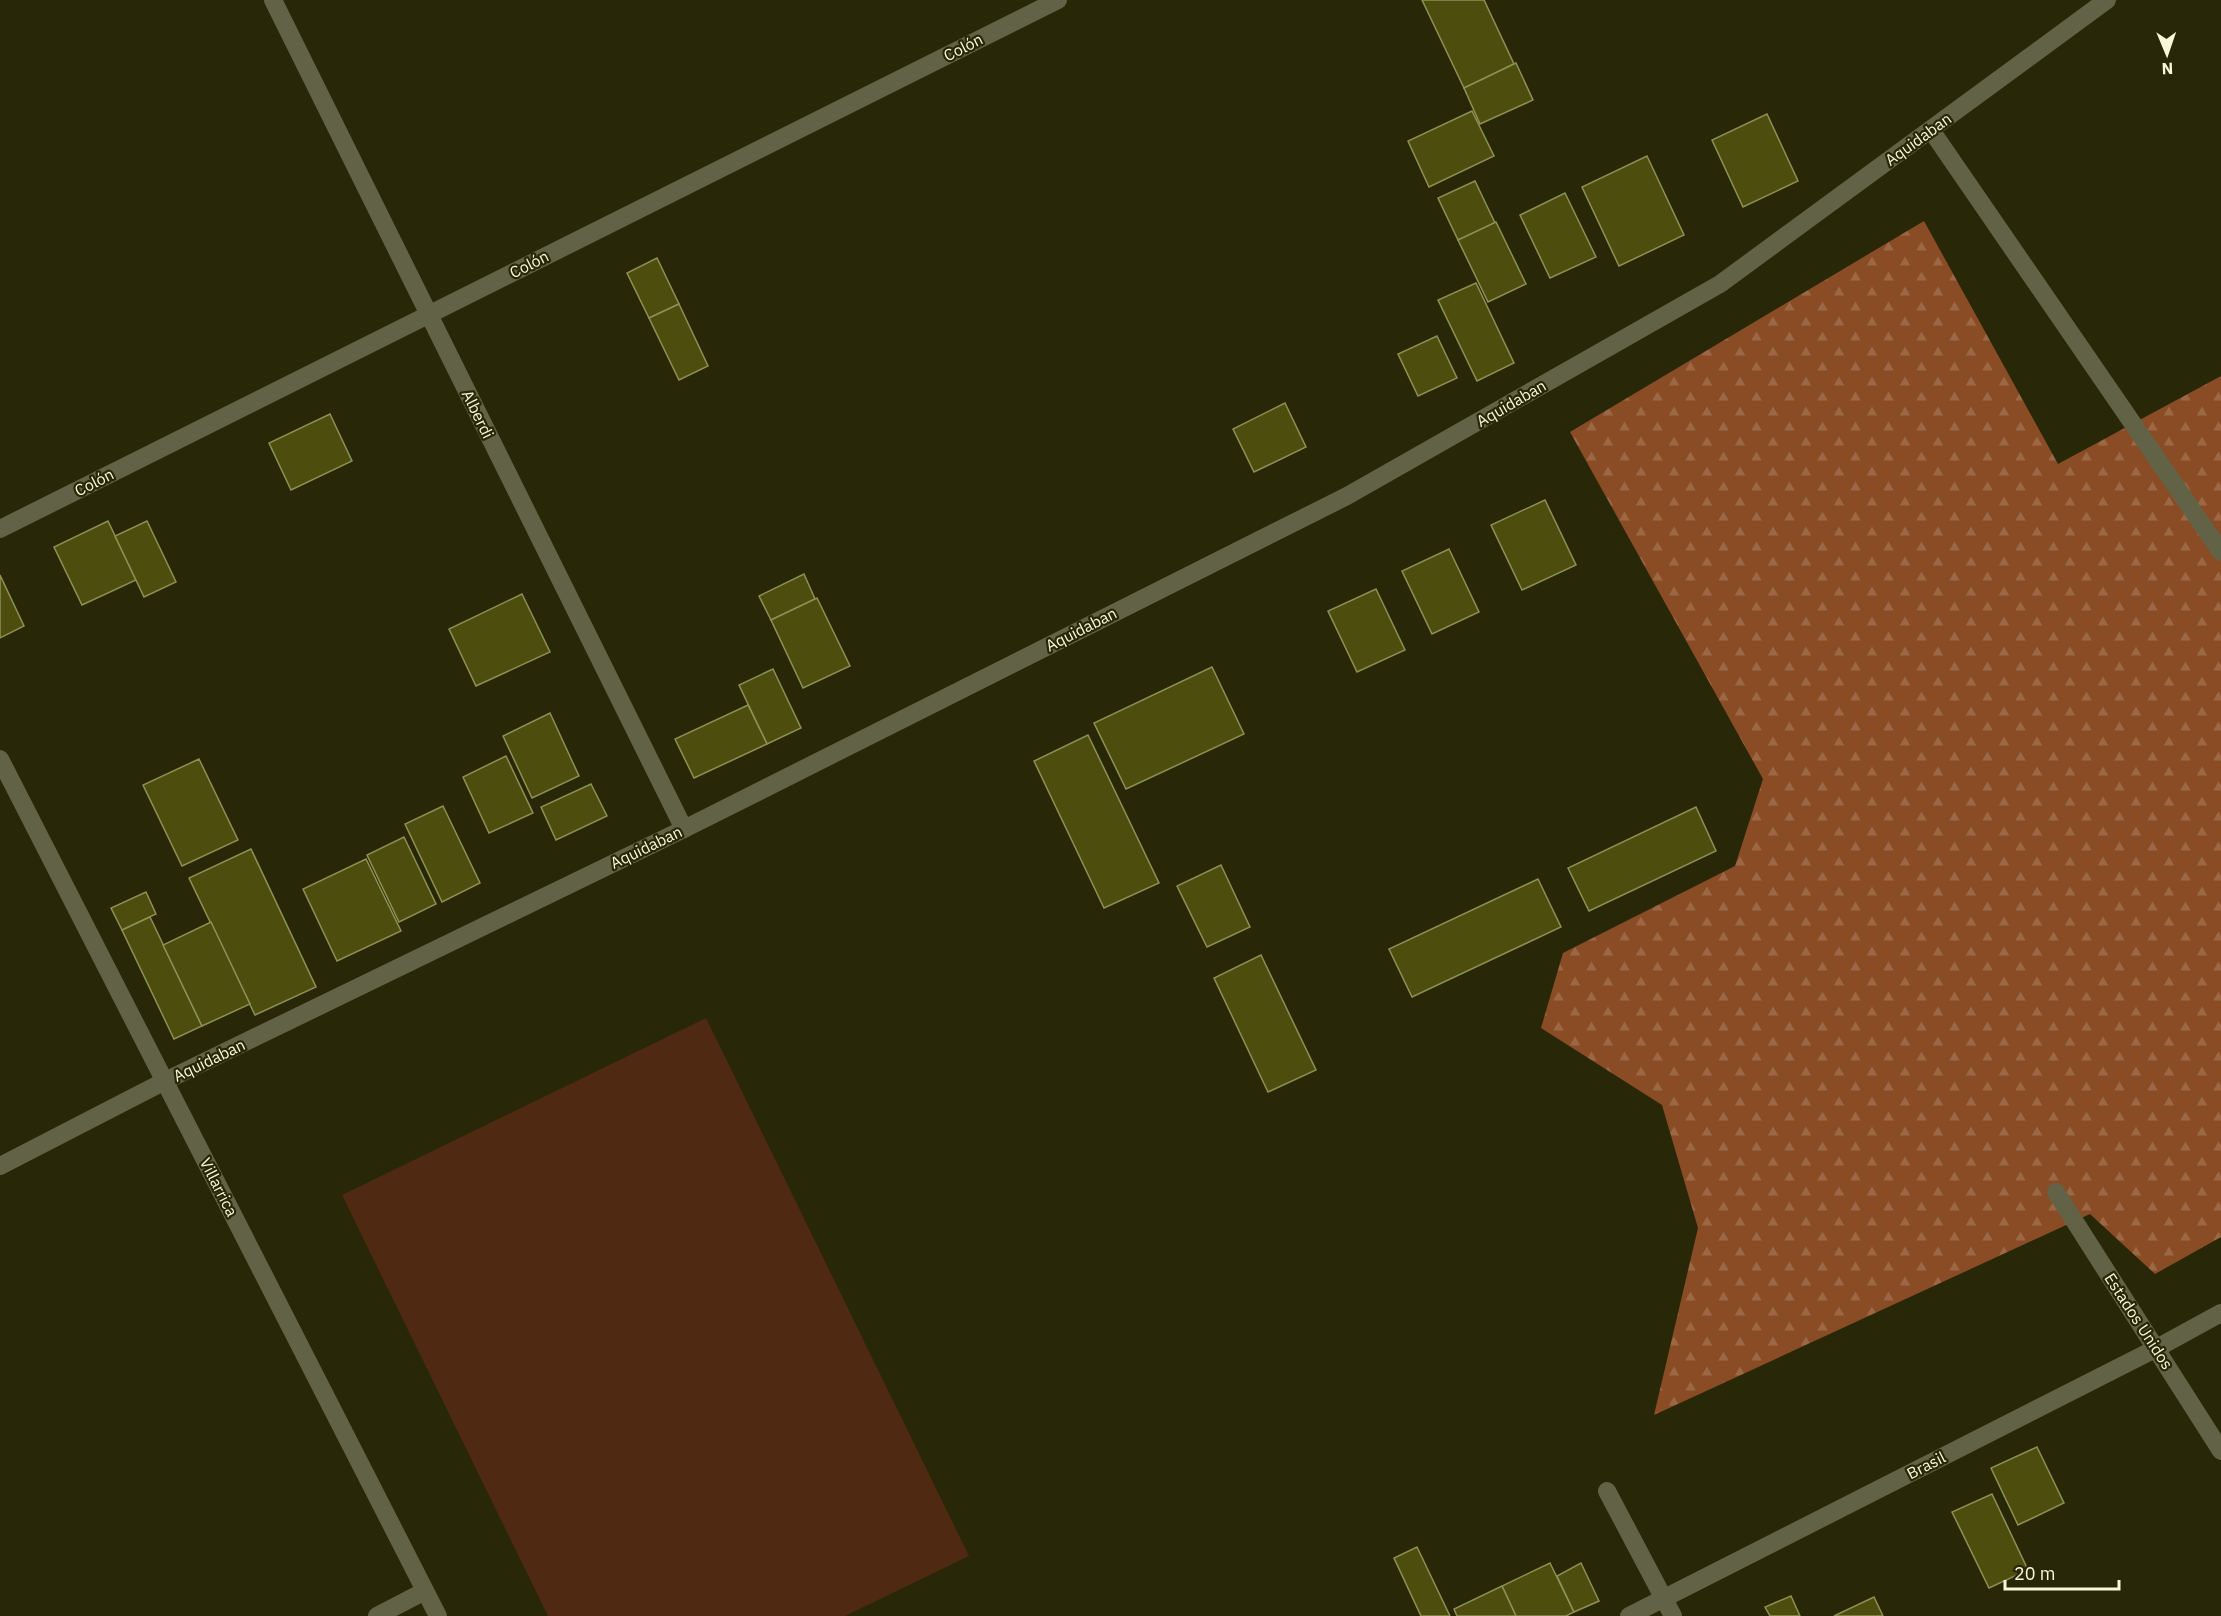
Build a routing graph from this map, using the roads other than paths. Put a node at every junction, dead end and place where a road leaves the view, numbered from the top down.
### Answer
1 (273, 0) edge
2 (1058, 0) edge
3 (2107, 0) edge
4 (1931, 130) junction
5 (429, 314) junction
6 (0, 529) edge
7 (2221, 552) edge
8 (0, 759) edge
9 (684, 829) junction
10 (165, 1081) junction
11 (0, 1166) edge
12 (2056, 1192) dead end
13 (2221, 1313) edge
14 (2157, 1348) junction
15 (2221, 1451) edge
16 (1607, 1491) dead end
17 (426, 1591) junction
18 (1663, 1599) junction
19 (377, 1616) edge
20 (438, 1616) edge
21 (1629, 1616) edge
22 (1673, 1616) edge

1 - 5 street, Alberdi
2 - 5 street, Colón
3 - 4 street, Aquidaban
4 - 7 street
4 - 9 street, Aquidaban
5 - 6 street, Colón
5 - 9 street, Alberdi
8 - 10 street, Villarrica
9 - 10 street, Aquidaban
10 - 11 street, Aquidaban
10 - 17 street, Villarrica
12 - 14 street, Estados Unidos
13 - 14 street, Brasil
14 - 15 street, Estados Unidos
14 - 18 street, Brasil
16 - 18 street
17 - 19 street
17 - 20 street, Villarrica
18 - 21 street, Brasil
18 - 22 street

